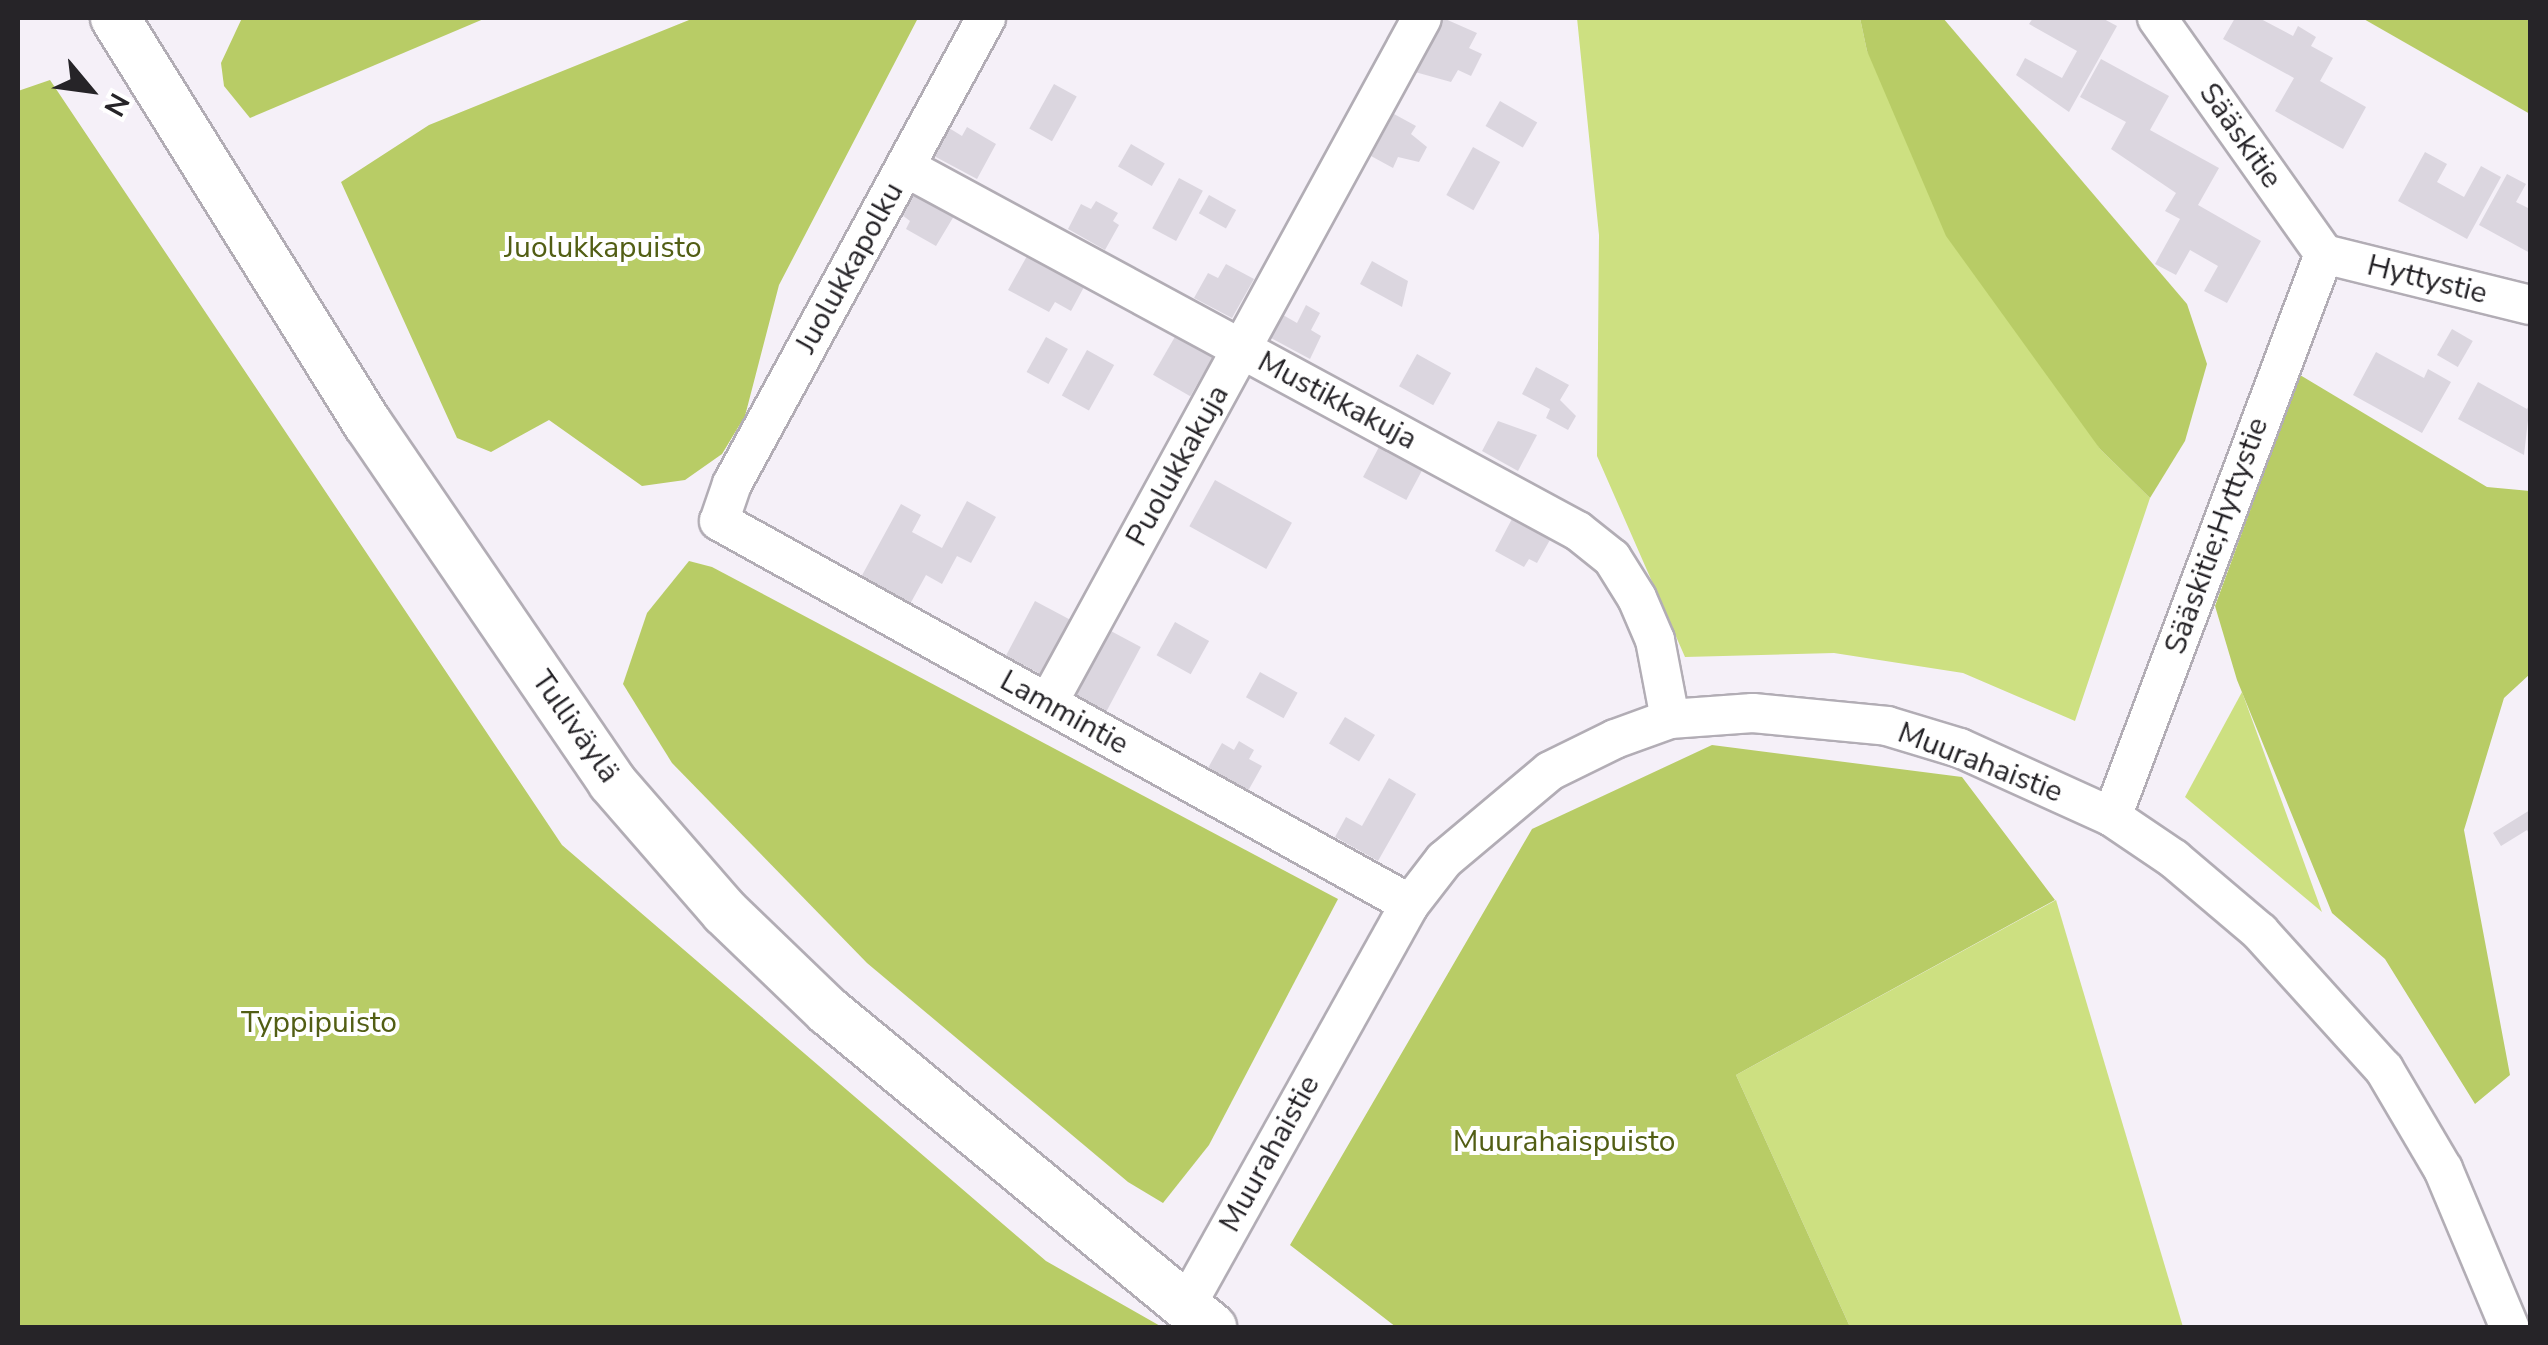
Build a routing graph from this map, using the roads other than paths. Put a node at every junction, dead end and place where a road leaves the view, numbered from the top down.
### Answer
1 (115, 18) edge
2 (986, 18) edge
3 (1422, 18) edge
4 (2157, 18) edge
5 (905, 167) junction
6 (2324, 254) junction
7 (2530, 306) edge
8 (1241, 349) junction
9 (718, 521) joint
10 (1048, 704) junction
11 (1670, 719) junction
12 (2112, 818) junction
13 (1410, 904) junction
14 (1199, 1317) edge
15 (2530, 1322) edge
16 (2510, 1328) edge
17 (2520, 1328) edge

1 - 14 main road, Tulliväylä
2 - 5 street, Juolukkapolku
3 - 8 street, Puolukkakuja
4 - 6 street, Sääskitie
5 - 8 street, Mustikkakuja
5 - 9 street, Juolukkapolku
6 - 7 street, Hyttystie
6 - 12 street, Sääskitie;Hyttystie
8 - 10 street, Puolukkakuja
8 - 11 street, Mustikkakuja
9 - 10 street, Lammintie
10 - 13 street, Lammintie
11 - 12 street, Muurahaistie
11 - 13 street, Muurahaistie
12 - 16 street, Muurahaistie
13 - 14 street, Muurahaistie
15 - 17 street

